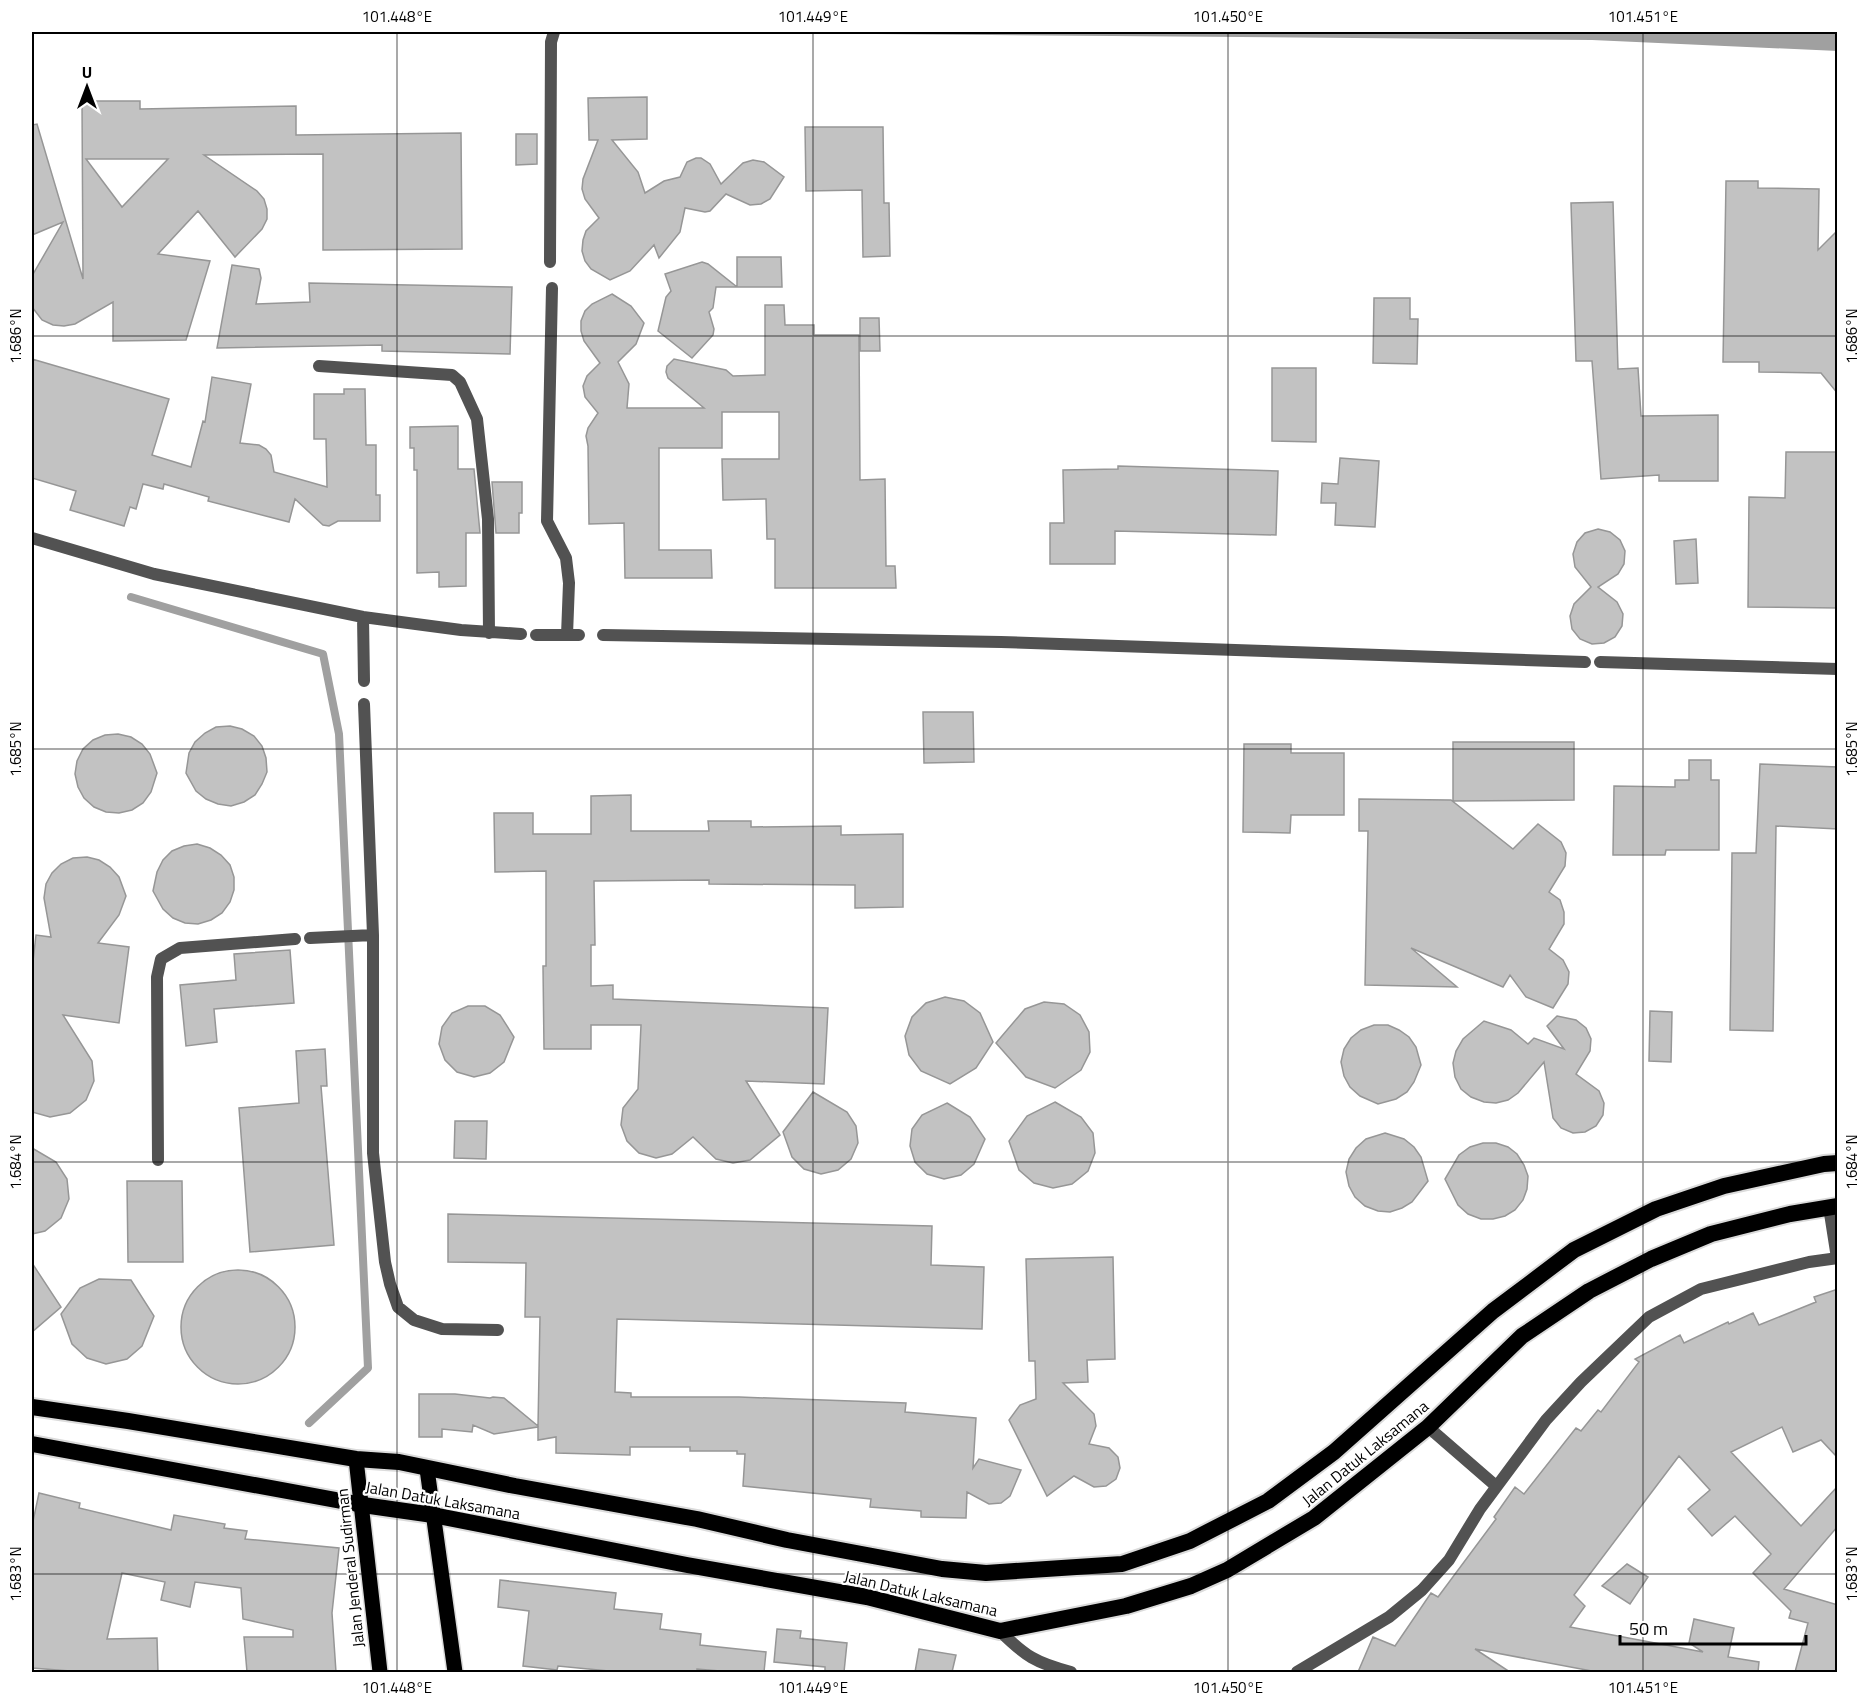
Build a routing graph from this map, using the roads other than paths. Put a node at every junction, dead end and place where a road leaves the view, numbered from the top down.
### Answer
1 (554, 32) edge
2 (550, 261) dead end
3 (552, 288) dead end
4 (318, 366) dead end
5 (32, 538) edge
6 (363, 617) junction
7 (489, 633) junction
8 (521, 634) dead end
9 (536, 635) dead end
10 (603, 635) dead end
11 (1585, 662) dead end
12 (1600, 662) dead end
13 (1838, 669) edge
14 (364, 681) dead end
15 (364, 704) dead end
16 (367, 935) junction
17 (310, 938) dead end
18 (295, 939) dead end
19 (158, 1160) dead end
20 (1838, 1163) edge
21 (1833, 1207) edge
22 (1837, 1258) edge
23 (498, 1330) dead end
24 (32, 1407) edge
25 (1428, 1427) junction
26 (32, 1444) edge
27 (356, 1459) junction
28 (427, 1469) junction
29 (1496, 1486) junction
30 (363, 1505) junction
31 (433, 1515) junction
32 (1000, 1631) junction
33 (380, 1672) edge
34 (455, 1672) edge
35 (1071, 1672) edge
36 (1297, 1672) edge

1 - 2 street
3 - 9 street
4 - 7 street
5 - 6 street
6 - 7 street
6 - 14 street
7 - 8 street
10 - 11 street
12 - 13 street
15 - 16 street
16 - 17 street
16 - 23 street
18 - 19 street
20 - 28 highway, Jalan Datuk Laksamana
21 - 22 street
21 - 25 highway, Jalan Datuk Laksamana
22 - 29 street
24 - 27 highway, Jalan Datuk Laksamana
25 - 29 street
25 - 32 highway, Jalan Datuk Laksamana
26 - 30 highway, Jalan Datuk Laksamana
27 - 28 highway, Jalan Datuk Laksamana
27 - 30 main road, Jalan Jenderal Sudirman
28 - 31 main road
29 - 36 street
30 - 31 highway, Jalan Datuk Laksamana
30 - 33 main road, Jalan Jenderal Sudirman
31 - 32 highway, Jalan Datuk Laksamana
31 - 34 main road
32 - 35 street

